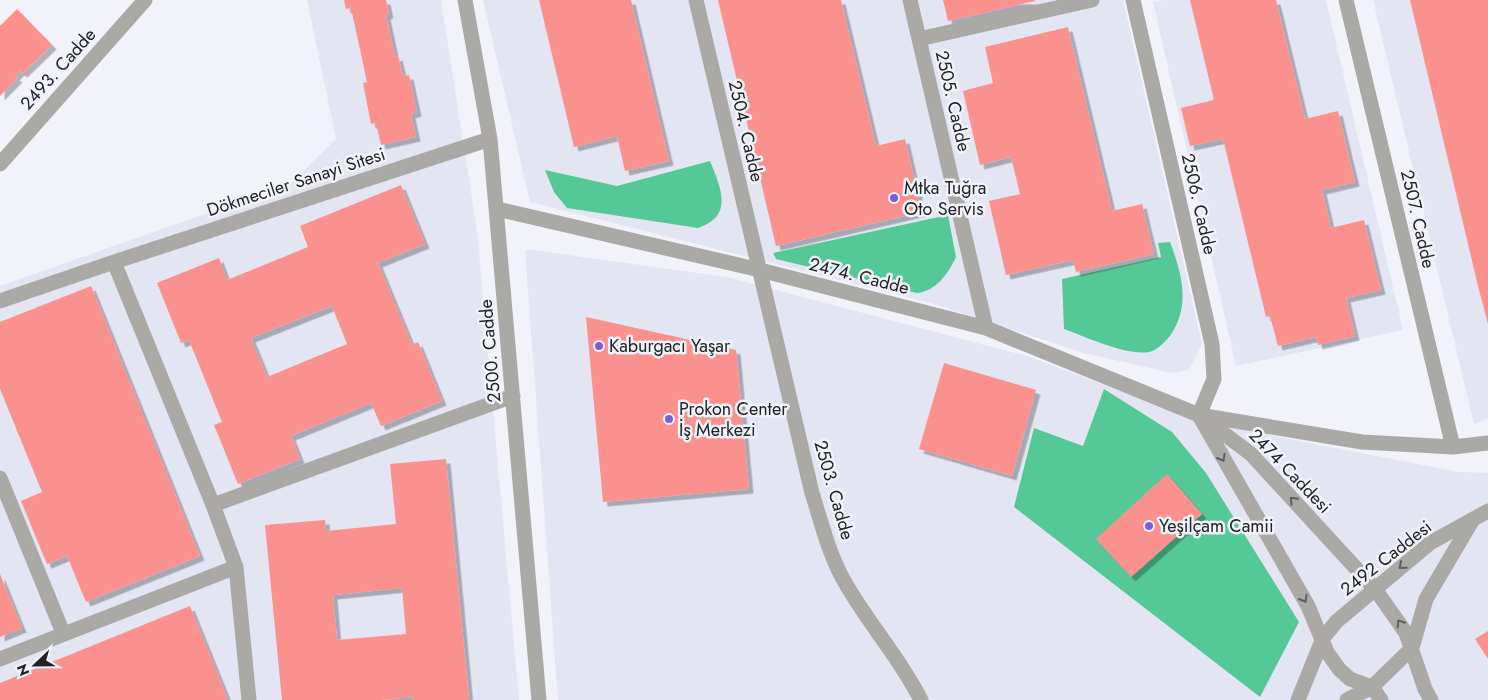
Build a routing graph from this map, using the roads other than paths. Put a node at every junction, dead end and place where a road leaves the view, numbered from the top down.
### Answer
1 (145, 0) edge
2 (465, 0) edge
3 (696, 0) edge
4 (910, 0) edge
5 (1092, 0) edge
6 (1133, 0) edge
7 (1346, 0) edge
8 (919, 39) junction
9 (490, 139) junction
10 (0, 164) edge
11 (497, 210) junction
12 (114, 262) junction
13 (760, 270) junction
14 (0, 301) edge
15 (986, 328) junction
16 (513, 396) junction
17 (1199, 415) junction
18 (1488, 443) edge
19 (1453, 447) junction
20 (0, 478) edge
21 (214, 505) junction
22 (1488, 511) edge
23 (1472, 521) junction
24 (236, 567) junction
25 (1375, 589) junction
26 (63, 633) junction
27 (1322, 638) junction
28 (1412, 648) junction
29 (0, 659) edge
30 (1372, 686) junction
31 (249, 700) edge
32 (539, 700) edge
33 (921, 700) edge
34 (1298, 700) edge
35 (1347, 700) edge
36 (1381, 700) edge
37 (1431, 700) edge

1 - 10 street, 2493. Cadde
2 - 9 street, 2500. Cadde
3 - 13 street, 2504. Cadde
4 - 8 street, 2505. Cadde
5 - 8 street
6 - 17 street, 2506. Cadde
7 - 19 street, 2507. Cadde
8 - 15 street, 2505. Cadde
9 - 11 street, 2500. Cadde
9 - 12 street, Dökmeciler Sanayi Sitesi
11 - 13 street, 2474. Cadde
11 - 16 street, 2500. Cadde
12 - 14 street, Dökmeciler Sanayi Sitesi
12 - 21 street
13 - 15 street, 2474. Cadde
13 - 33 street, 2503. Cadde
15 - 17 street, 2474. Cadde
16 - 21 street
16 - 32 street, 2500. Cadde
17 - 19 street
25 -> 17 street, 2474 Caddesi
17 -> 27 street
18 - 19 street
20 - 26 street
21 - 24 street
22 - 23 street
23 -> 25 street, 2492 Caddesi
23 - 28 street, 2492 Caddesi
24 - 26 street
24 - 31 street
25 - 27 street, 2492 Caddesi
28 -> 25 street, 2474 Caddesi
26 - 29 street
27 - 30 street
27 - 34 street, 2492 Caddesi
28 - 30 street
28 - 37 street, 2474 Caddesi
30 - 35 street
30 - 36 street

